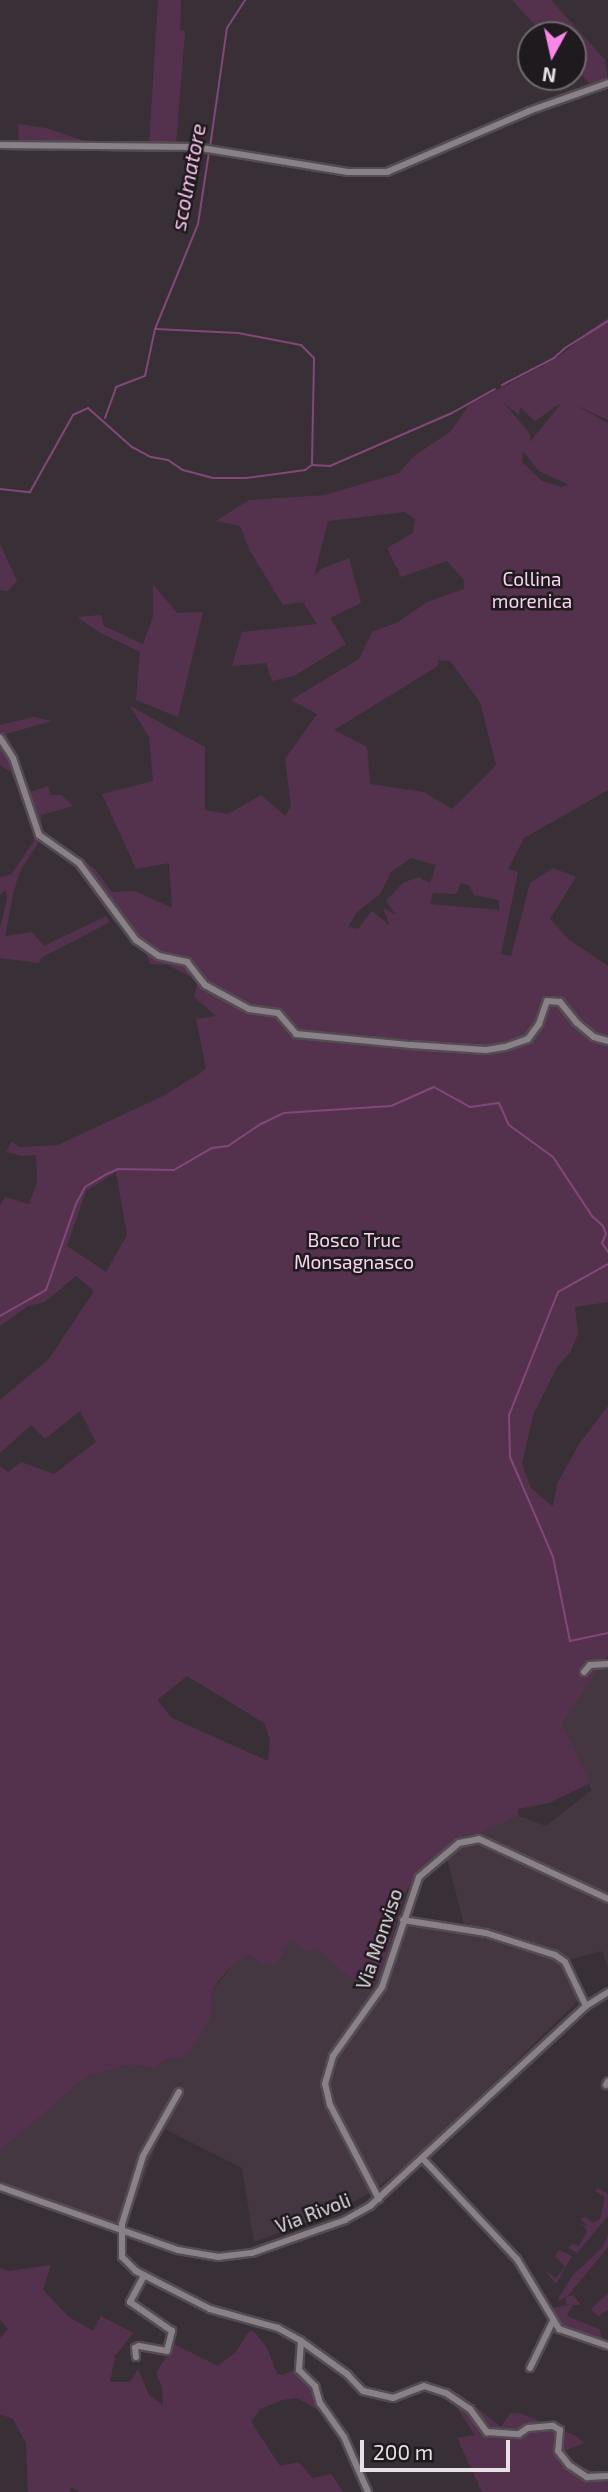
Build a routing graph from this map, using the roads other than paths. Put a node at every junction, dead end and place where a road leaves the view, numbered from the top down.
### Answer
1 (608, 83) edge
2 (0, 145) edge
3 (0, 738) edge
4 (608, 1041) edge
5 (608, 1664) edge
6 (584, 1672) dead end
7 (608, 1899) edge
8 (403, 1920) junction
9 (608, 1992) edge
10 (586, 2006) junction
11 (179, 2092) dead end
12 (422, 2159) junction
13 (0, 2187) edge
14 (379, 2199) junction
15 (122, 2232) junction
16 (145, 2276) junction
17 (553, 2321) junction
18 (301, 2342) junction
19 (608, 2346) edge
20 (136, 2357) dead end
21 (530, 2368) dead end
22 (608, 2476) edge
23 (368, 2492) edge

1 - 2 street
3 - 4 street
5 - 6 street
7 - 8 street, Via Monviso
8 - 10 street
8 - 14 street, Via Monviso
9 - 10 street, Via Rivoli
10 - 12 street, Via Rivoli
11 - 15 street
12 - 14 street, Via Rivoli
12 - 17 street
13 - 15 street, Via Rivoli
14 - 15 street, Via Rivoli
15 - 16 street
16 - 18 street
16 - 20 street
17 - 19 street
17 - 21 street
18 - 22 street
18 - 23 street

